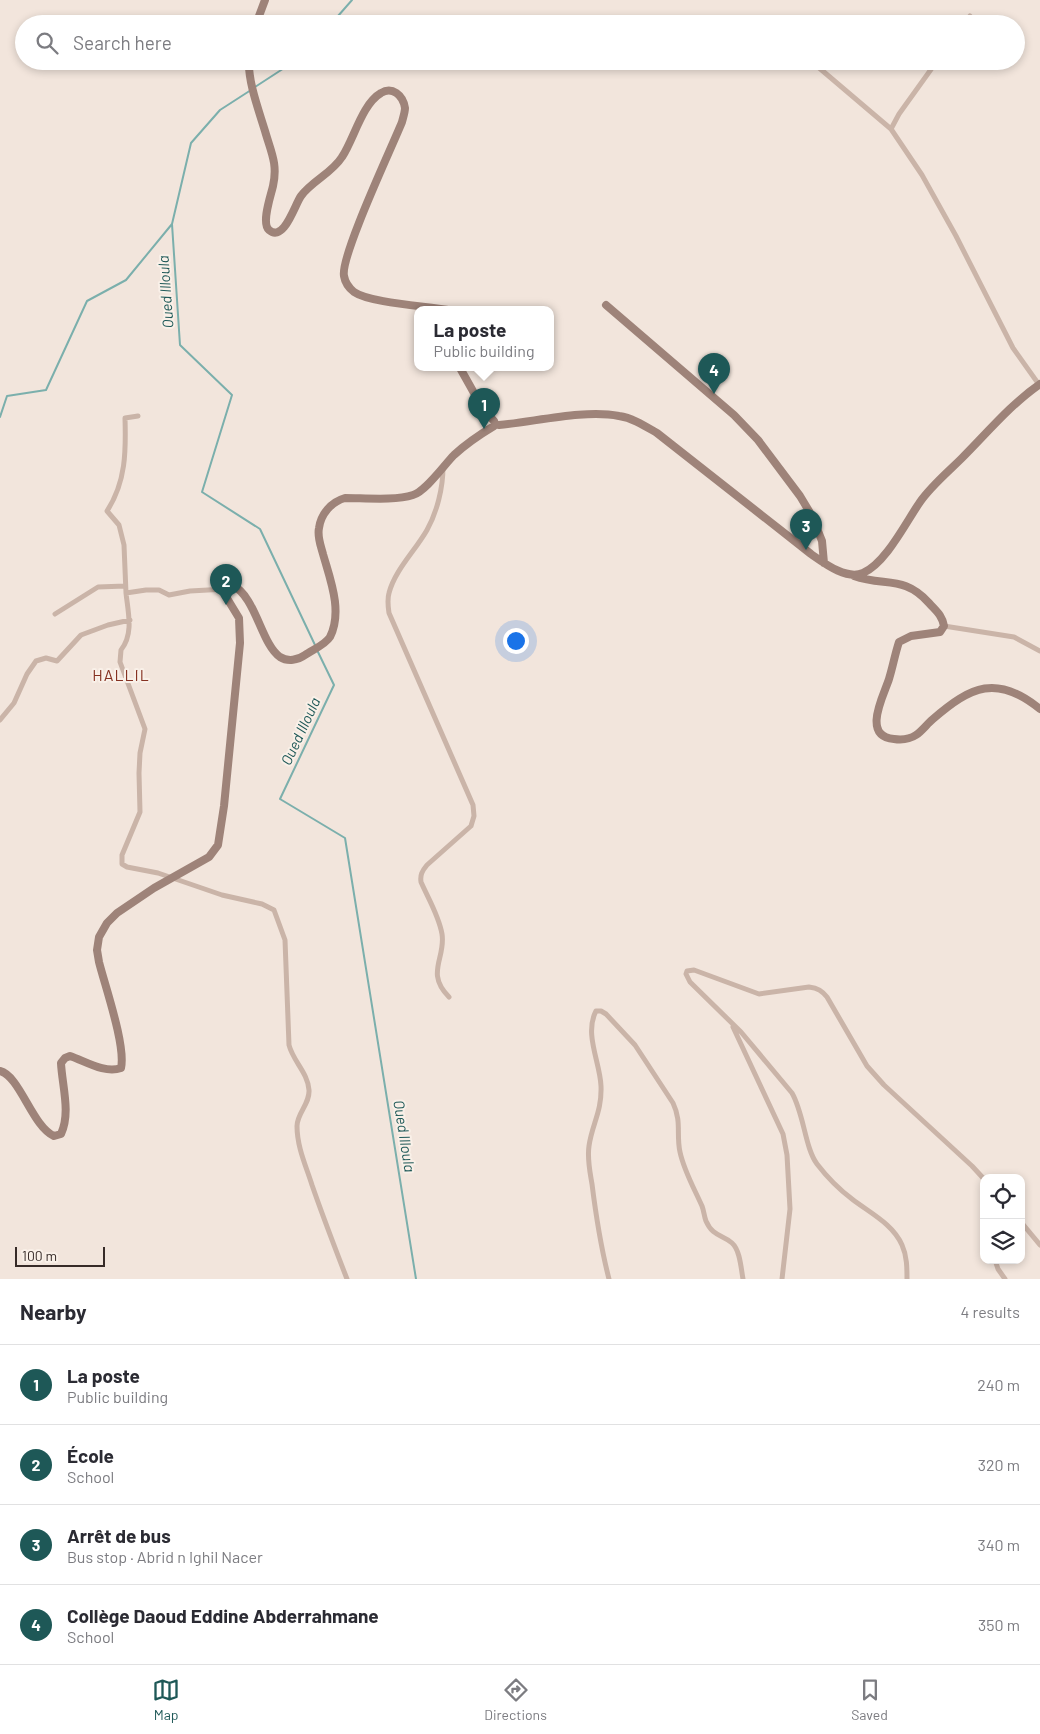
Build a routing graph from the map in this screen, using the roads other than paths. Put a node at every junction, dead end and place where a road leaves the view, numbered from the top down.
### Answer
1 (265, 0) edge
2 (259, 15) edge
3 (250, 70) edge
4 (822, 70) edge
5 (931, 70) edge
6 (891, 129) junction
7 (606, 305) dead end
8 (420, 306) edge
9 (462, 371) edge
10 (1040, 385) edge
11 (138, 416) dead end
12 (496, 424) junction
13 (443, 466) junction
14 (824, 563) junction
15 (847, 573) junction
16 (125, 586) junction
17 (226, 589) junction
18 (126, 593) junction
19 (55, 614) dead end
20 (130, 620) junction
21 (944, 626) junction
22 (1040, 651) edge
23 (1040, 709) edge
24 (0, 720) edge
25 (171, 879) junction
26 (449, 997) dead end
27 (731, 1022) junction
28 (0, 1071) edge
29 (980, 1174) edge
30 (1025, 1227) edge
31 (1040, 1245) edge
32 (996, 1264) edge
33 (347, 1279) edge
34 (609, 1279) edge
35 (743, 1279) edge
36 (782, 1279) edge
37 (907, 1279) edge
38 (1005, 1279) edge

1 - 2 street
3 - 8 street
4 - 6 street
5 - 6 street
6 - 10 street
7 - 14 street
9 - 12 street
10 - 15 street
11 - 16 street
12 - 13 street
12 - 14 street
13 - 17 street
13 - 26 street
14 - 15 street
15 - 21 street
16 - 18 street
16 - 19 street
17 - 18 street
17 - 25 street
18 - 20 street
20 - 24 street
20 - 25 street
21 - 22 street
21 - 23 street
25 - 28 street
25 - 33 street
27 - 29 street
27 - 36 street
27 - 37 street
30 - 31 street
32 - 38 street
34 - 35 street

